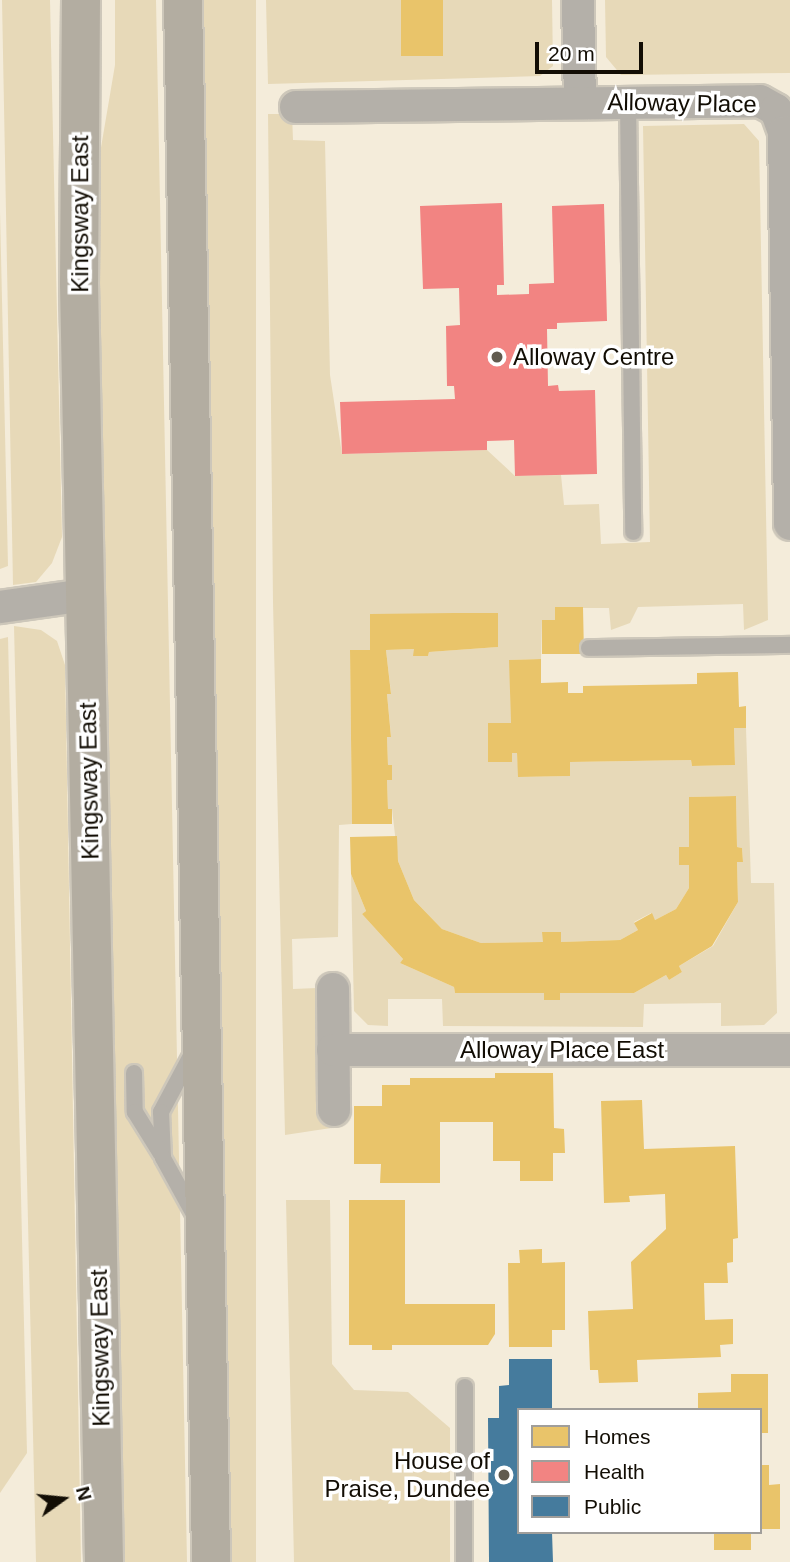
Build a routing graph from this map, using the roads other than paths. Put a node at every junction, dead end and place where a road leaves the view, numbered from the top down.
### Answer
1 (81, 0) edge
2 (183, 0) edge
3 (578, 0) edge
4 (580, 101) junction
5 (628, 101) junction
6 (783, 106) edge
7 (296, 107) dead end
8 (790, 460) edge
9 (790, 524) edge
10 (633, 532) dead end
11 (85, 595) junction
12 (0, 607) edge
13 (790, 645) edge
14 (589, 648) dead end
15 (333, 989) dead end
16 (202, 1034) junction
17 (333, 1050) junction
18 (790, 1050) edge
19 (134, 1073) dead end
20 (334, 1110) dead end
21 (163, 1158) junction
22 (206, 1237) junction
23 (465, 1387) dead end
24 (104, 1562) edge
25 (211, 1562) edge
26 (464, 1562) edge

1 - 11 highway, Kingsway East
2 - 16 highway
3 - 4 street
4 - 5 street, Alloway Place
4 - 7 street, Alloway Place
5 - 6 street, Alloway Place
5 - 10 lane
6 - 8 street, Alloway Place
8 - 9 street, Alloway Place
11 - 12 street
11 - 24 highway, Kingsway East
13 - 14 lane
15 - 17 street
16 - 21 lane
16 - 22 highway
17 - 18 street, Alloway Place East
17 - 20 street
19 - 21 lane
21 - 22 lane
22 - 25 highway
23 - 26 lane

